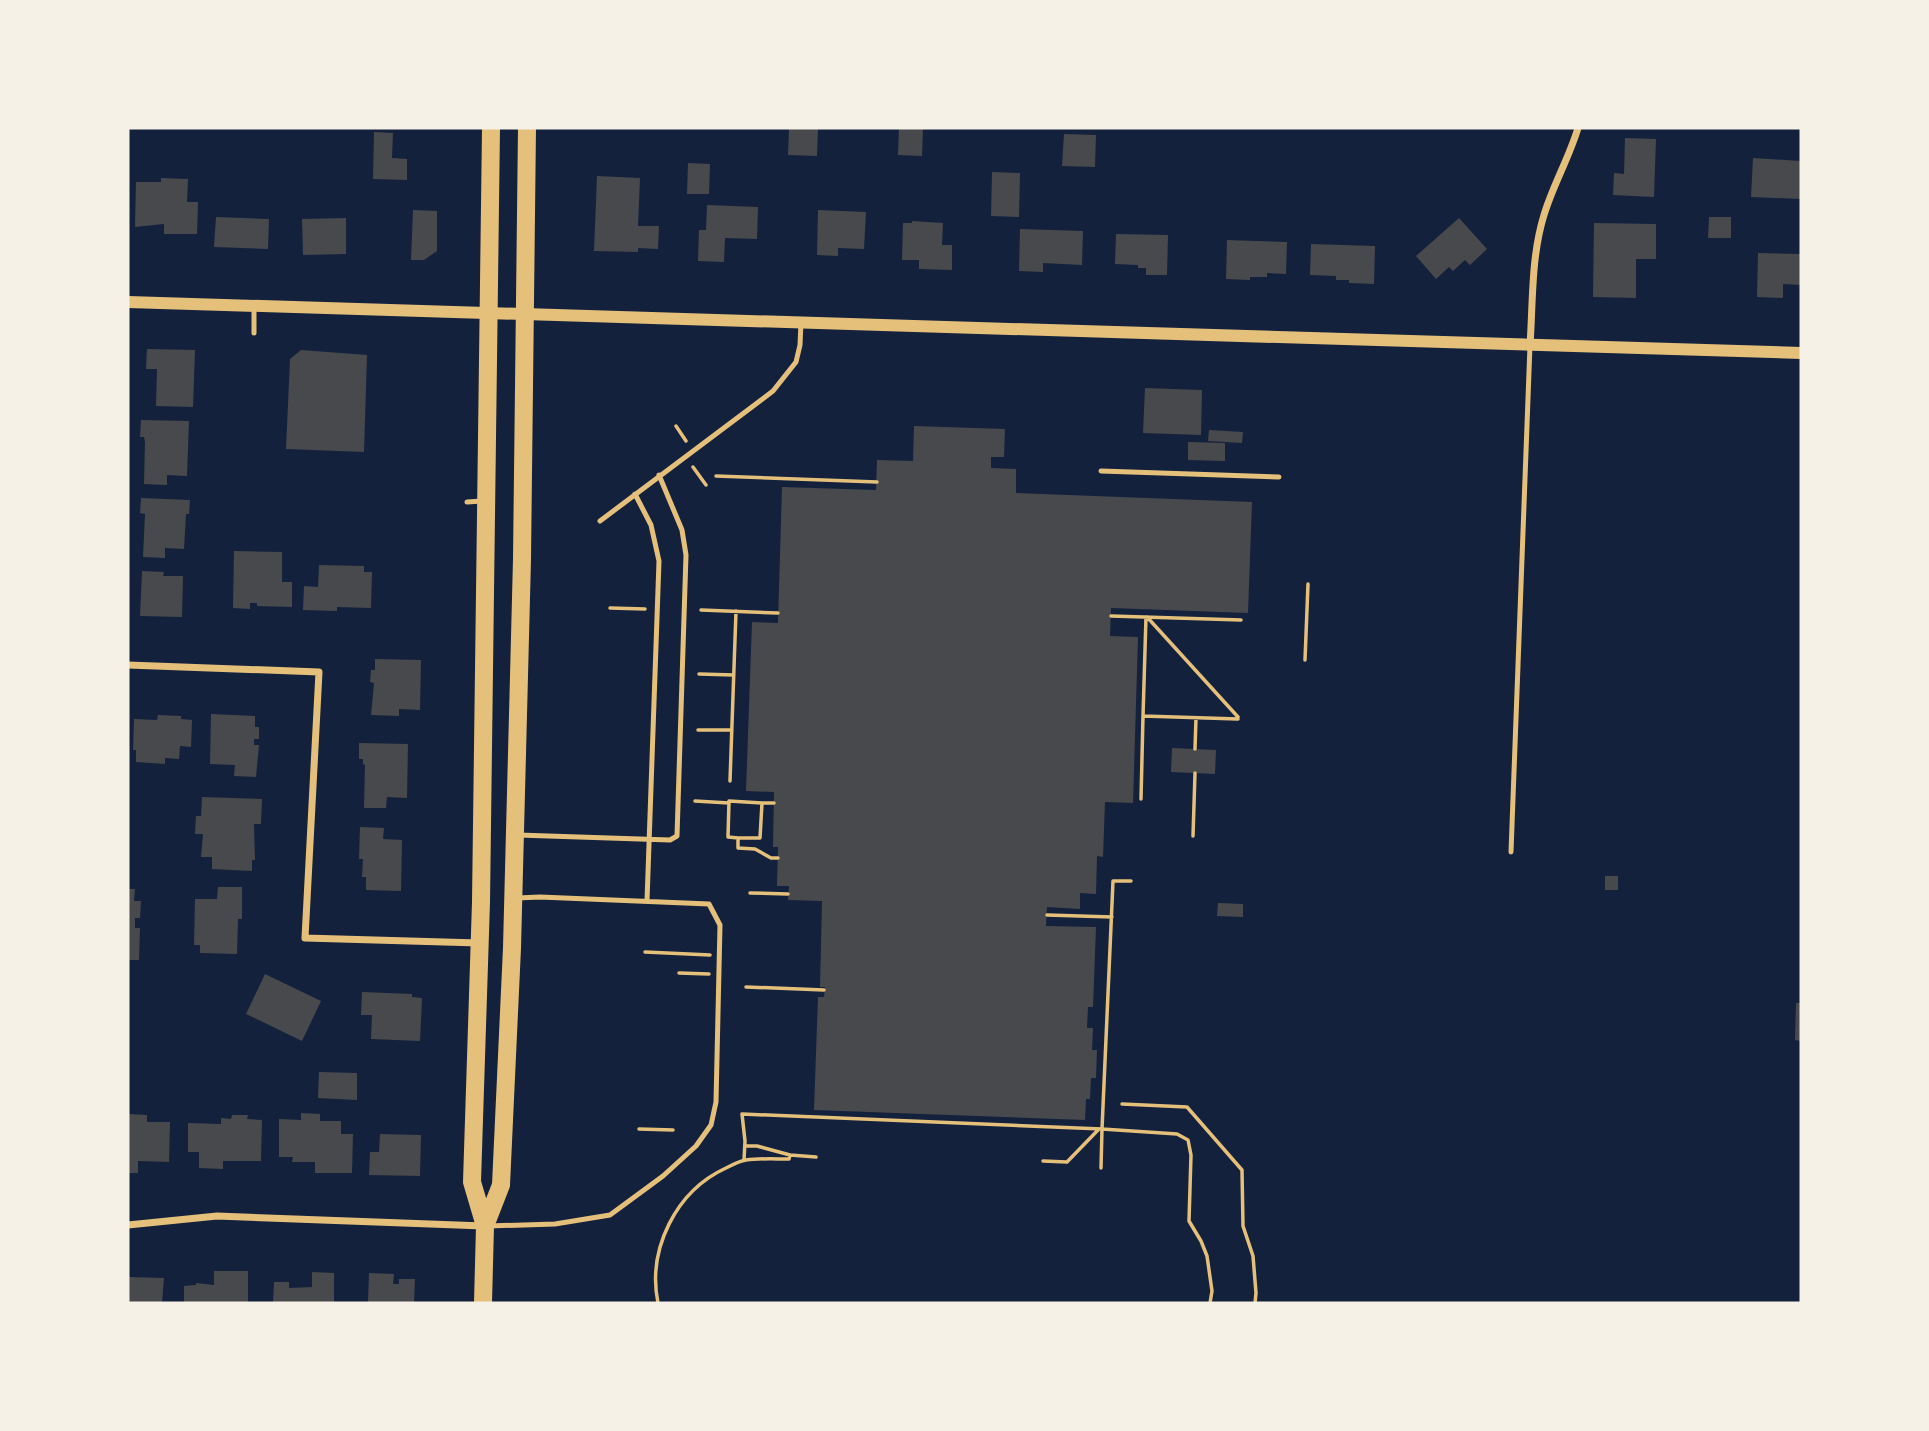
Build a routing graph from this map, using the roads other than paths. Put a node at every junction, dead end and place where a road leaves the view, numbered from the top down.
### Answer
1 (491, 128) edge
2 (527, 128) edge
3 (1578, 128) edge
4 (128, 302) edge
5 (254, 306) junction
6 (488, 314) junction
7 (526, 315) junction
8 (801, 322) junction
9 (254, 332) dead end
10 (1530, 345) junction
11 (1801, 353) edge
12 (1101, 471) dead end
13 (659, 475) junction
14 (1279, 477) dead end
15 (635, 494) junction
16 (487, 501) junction
17 (467, 502) dead end
18 (600, 521) dead end
19 (128, 665) edge
20 (515, 835) junction
21 (650, 839) junction
22 (1511, 852) dead end
23 (513, 898) junction
24 (647, 901) junction
25 (480, 943) junction
26 (128, 1226) edge
27 (485, 1226) junction
28 (483, 1303) edge

1 - 6 main road
2 - 7 main road
3 - 10 street
4 - 5 street
5 - 6 street
5 - 9 lane
6 - 7 street
6 - 16 main road
7 - 8 street
7 - 20 main road
8 - 10 street
8 - 13 lane
10 - 11 street
10 - 22 lane
12 - 14 lane
13 - 15 lane
13 - 21 lane
15 - 18 lane
15 - 21 lane
16 - 17 lane
16 - 25 main road
19 - 25 street
20 - 21 lane
20 - 23 main road
21 - 24 lane
23 - 24 lane
23 - 27 main road
24 - 27 lane
25 - 27 main road
26 - 27 street
27 - 28 main road

